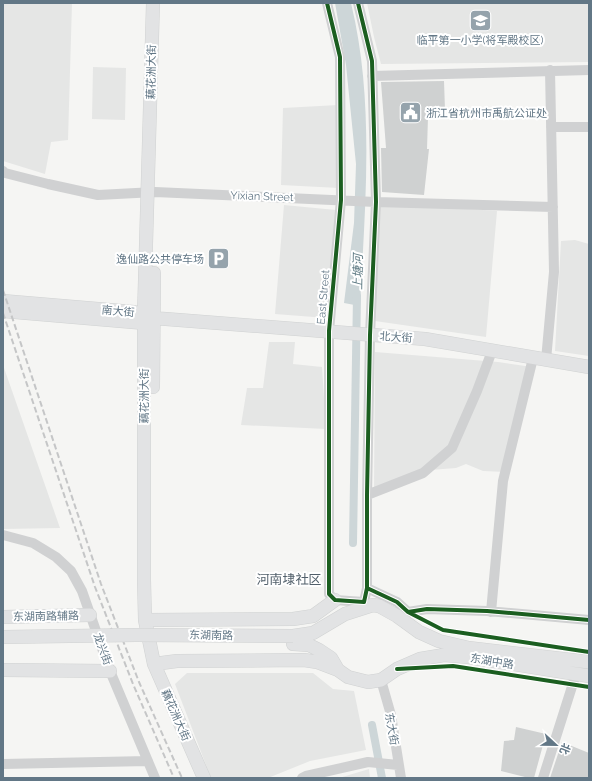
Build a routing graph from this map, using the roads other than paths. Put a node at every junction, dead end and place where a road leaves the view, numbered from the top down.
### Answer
1 (153, 3) edge
2 (160, 3) edge
3 (328, 3) edge
4 (358, 3) edge
5 (550, 70) junction
6 (589, 70) edge
7 (372, 76) junction
8 (551, 127) junction
9 (589, 127) edge
10 (3, 171) edge
11 (152, 192) junction
12 (341, 200) junction
13 (376, 202) junction
14 (553, 207) junction
15 (3, 301) edge
16 (3, 311) edge
17 (147, 319) junction
18 (329, 331) junction
19 (370, 335) junction
20 (492, 351) junction
21 (533, 358) junction
22 (546, 360) junction
23 (589, 367) edge
24 (367, 495) junction
25 (3, 535) edge
26 (368, 588) junction
27 (332, 597) junction
28 (365, 605) junction
29 (490, 612) junction
30 (90, 615) junction
31 (3, 617) edge
32 (149, 620) junction
33 (589, 620) edge
34 (407, 624) joint
35 (3, 637) edge
36 (293, 640) junction
37 (3, 644) edge
38 (588, 659) edge
39 (157, 664) junction
40 (3, 670) edge
41 (110, 670) junction
42 (338, 670) junction
43 (583, 675) edge
44 (381, 680) junction
45 (148, 761) junction
46 (3, 764) edge
47 (398, 764) junction
48 (155, 778) edge
49 (204, 778) edge
50 (211, 778) edge
51 (302, 778) edge
52 (401, 778) edge
53 (543, 778) edge

1 - 11 main road, 藕花洲大街
2 - 11 main road, 藕花洲大街
3 - 12 street, East Street
4 - 7 street
5 - 6 street
5 - 7 street
5 - 8 street
7 - 13 street
8 - 9 street
8 - 14 street
10 - 11 street, Yixian Street
11 - 12 street, Yixian Street
11 - 17 main road, 藕花洲大街
12 - 13 street, Yixian Street
12 - 18 street, East Street
13 - 14 street, Yixian Street
13 - 19 street
14 - 22 street
15 - 17 main road, 南大街
16 - 17 main road, 南大街
17 - 18 main road, 北大街
17 - 32 main road, 藕花洲大街
18 - 19 main road, 北大街
18 - 27 street, East Street
19 - 20 main road, 北大街
19 - 24 street
20 - 21 main road, 北大街
20 - 24 street
21 - 22 main road, 北大街
21 - 29 street
22 - 23 main road, 北大街
24 - 26 street
25 - 30 street, 龙兴街
26 - 28 street
26 - 29 street
27 - 28 street
27 - 32 main road
28 - 34 main road, 东湖南路
28 - 36 main road, 东湖南路
29 - 33 street
30 - 31 main road, 东湖南路辅路
30 - 41 street, 龙兴街
32 - 39 main road, 藕花洲大街
34 - 38 main road, 东湖中路
35 - 36 main road, 东湖南路, bridge
36 - 37 main road, 东湖南路
36 - 42 main road, 东湖南路
39 - 42 main road
39 - 49 main road, 藕花洲大街
39 - 50 main road, 藕花洲大街
40 - 41 main road
41 - 45 street, 龙兴街
42 - 44 main road
43 - 44 main road, 东湖中路
43 - 53 street
44 - 47 street, 东大街
45 - 46 street
45 - 48 street, 龙兴街
47 - 51 street
47 - 52 street, 东大街

